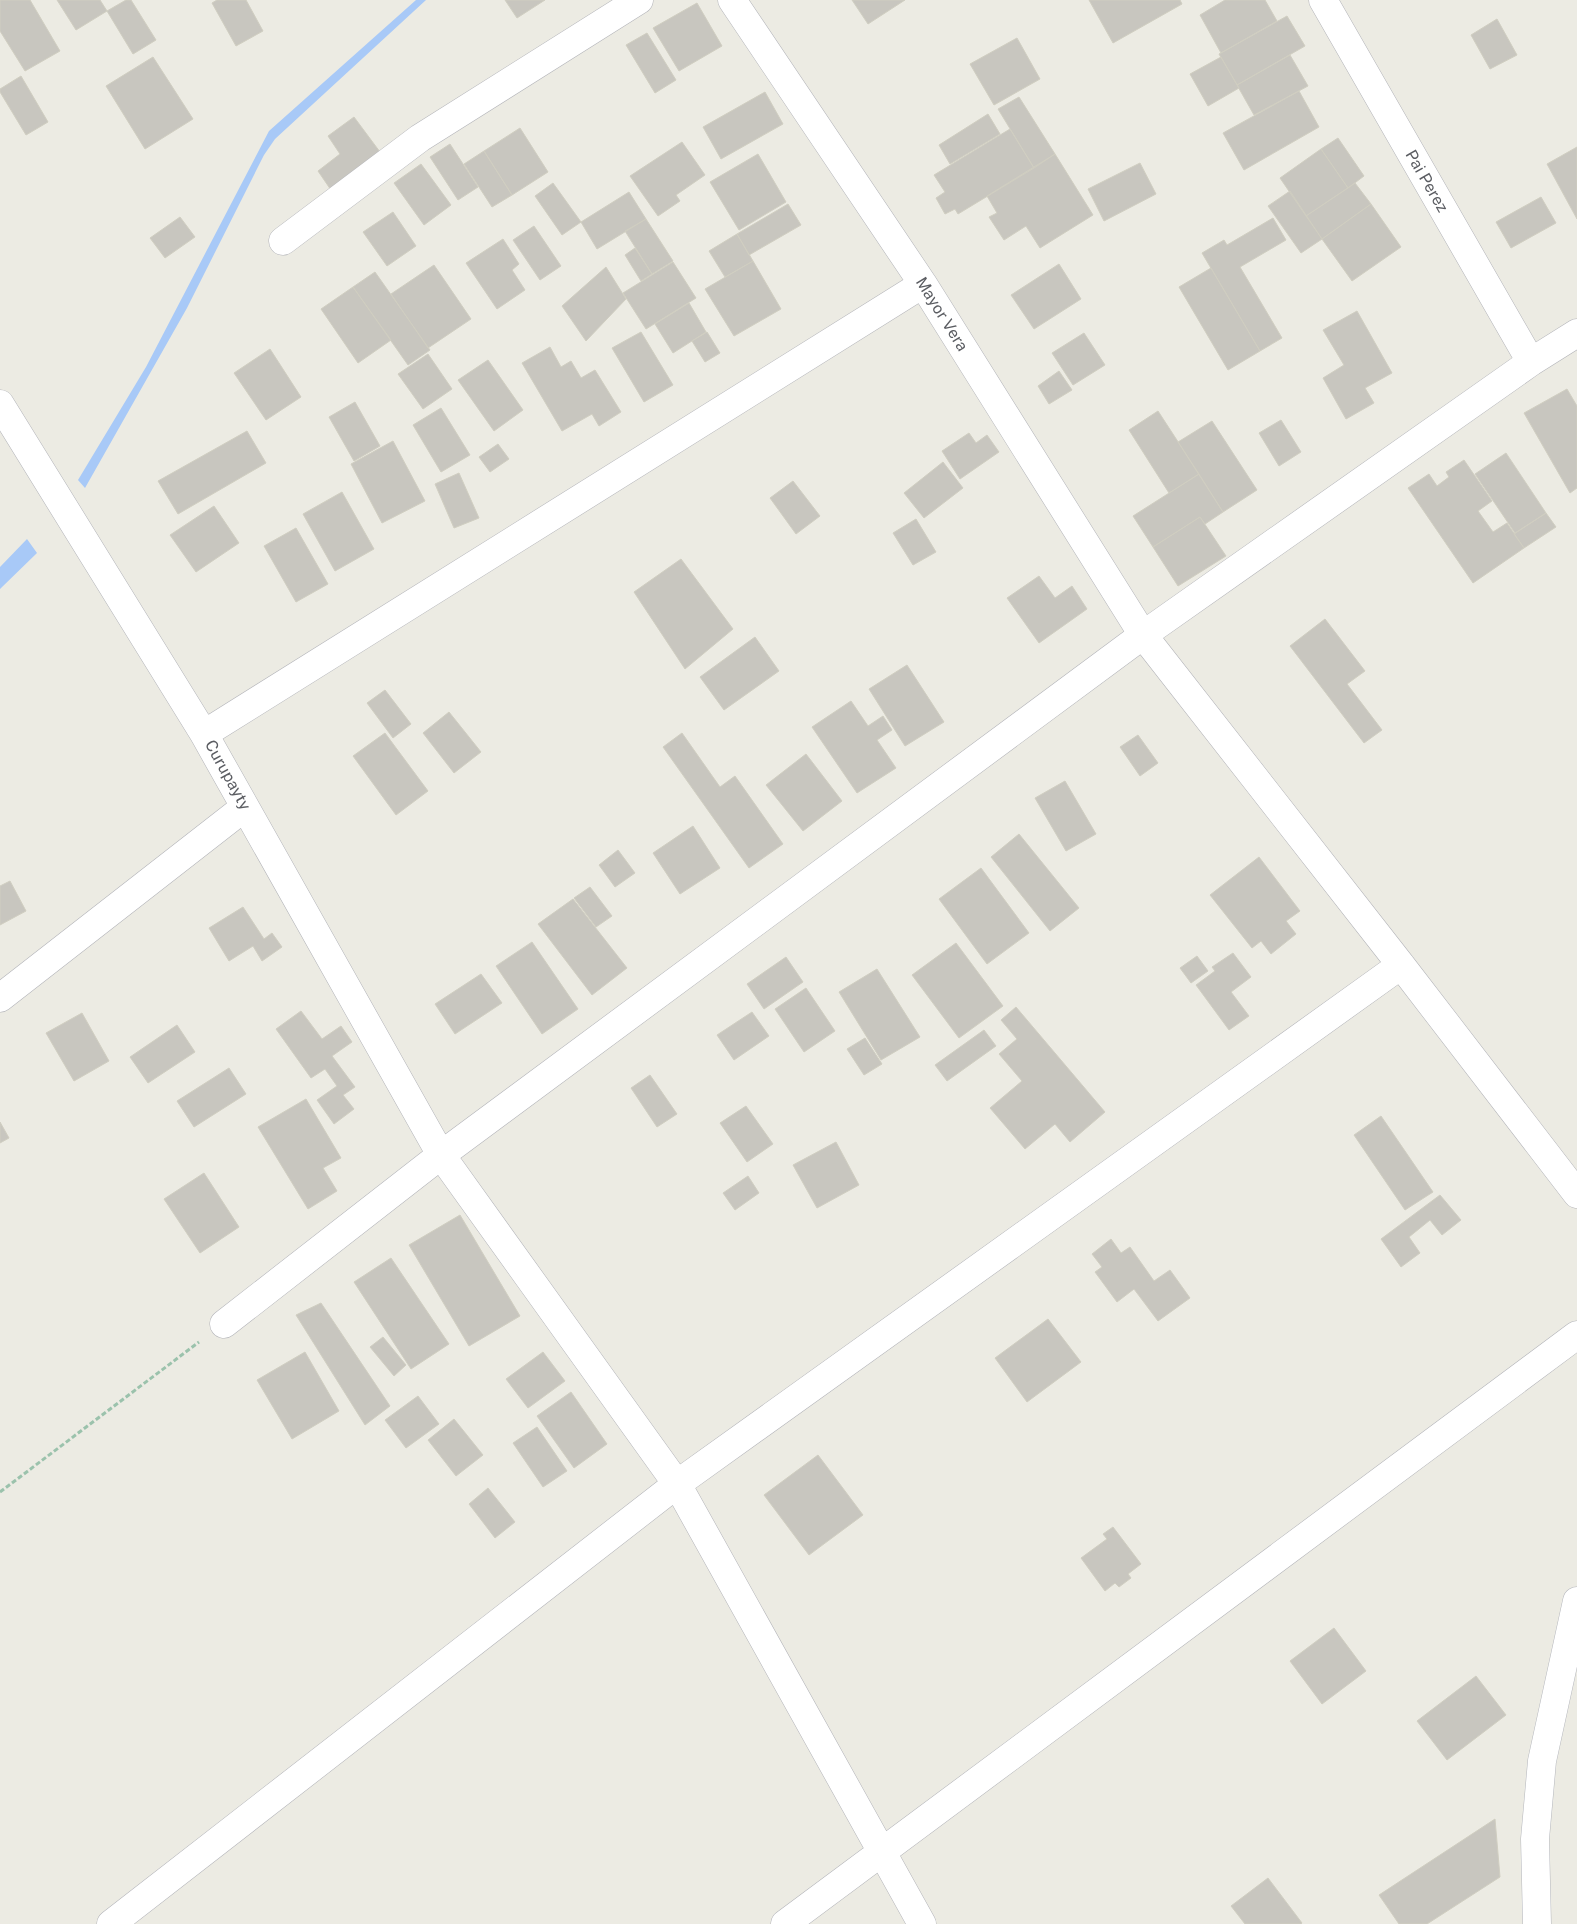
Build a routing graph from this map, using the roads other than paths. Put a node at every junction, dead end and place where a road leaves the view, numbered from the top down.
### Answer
1 (639, 0) edge
2 (732, 0) edge
3 (1323, 0) edge
4 (283, 240) dead end
5 (923, 284) junction
6 (1577, 333) edge
7 (1531, 362) junction
8 (0, 404) edge
9 (1143, 635) junction
10 (204, 734) junction
11 (245, 807) junction
12 (1401, 965) junction
13 (0, 998) edge
14 (441, 1156) junction
15 (1577, 1194) edge
16 (224, 1324) road end
17 (1577, 1335) edge
18 (677, 1484) junction
19 (1577, 1602) edge
20 (881, 1852) junction
21 (110, 1924) edge
22 (785, 1924) edge
23 (922, 1924) edge
24 (1537, 1924) edge

1 - 4 street
2 - 5 street, Mayor Vera
3 - 7 street, Pai Perez
5 - 9 street, Mayor Vera
5 - 10 street
6 - 7 street
7 - 9 street
8 - 10 street, Curupayty
9 - 12 street, Mayor Vera
9 - 14 street
10 - 11 street, Curupayty
11 - 13 street
11 - 14 street, Curupayty
12 - 15 street, Mayor Vera
12 - 18 street
14 - 16 street
14 - 18 street, Curupayty
17 - 20 street
18 - 20 street, Curupayty
18 - 21 street
19 - 24 street
20 - 22 street
20 - 23 street, Curupayty

